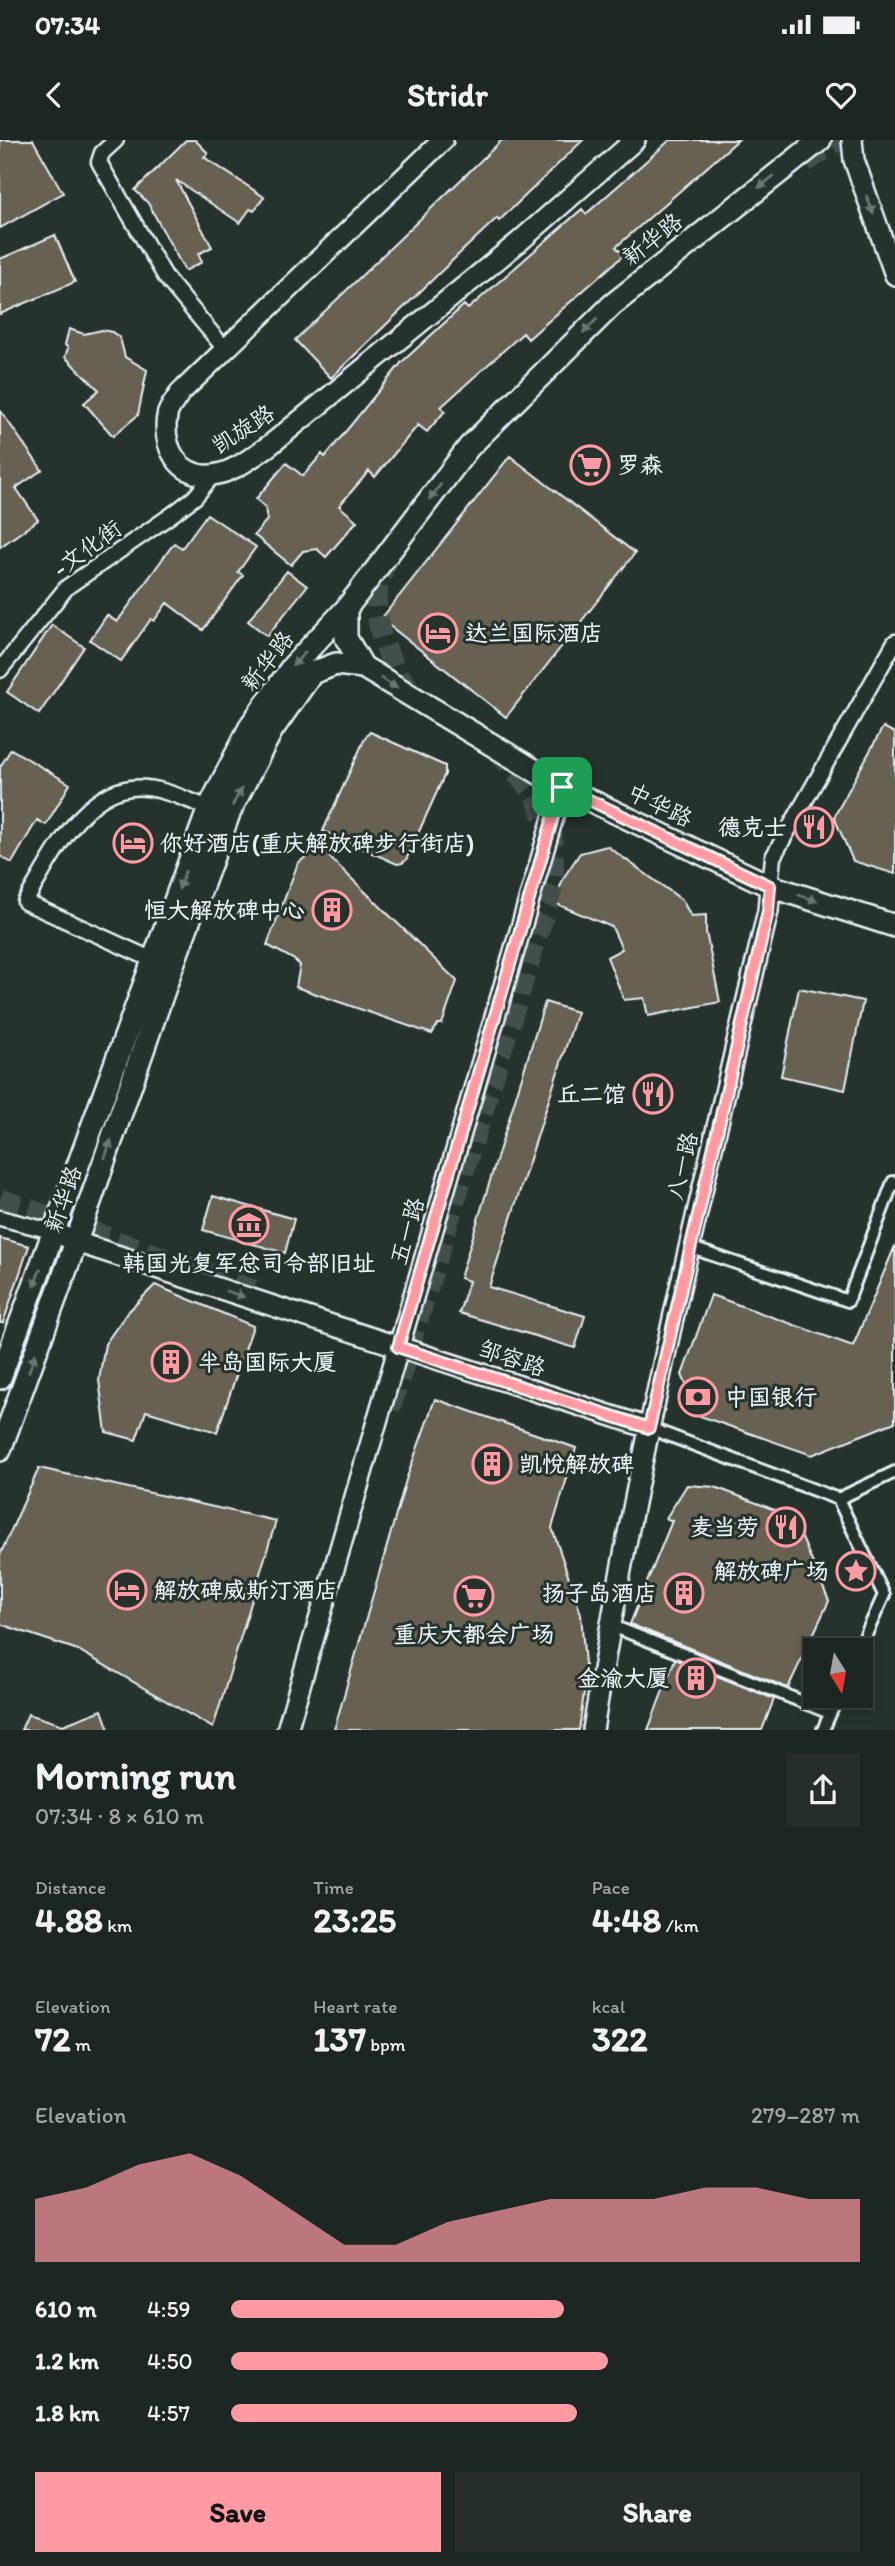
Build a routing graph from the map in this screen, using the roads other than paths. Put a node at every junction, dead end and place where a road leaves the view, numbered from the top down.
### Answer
1 (116, 140) edge
2 (443, 140) edge
3 (635, 140) edge
4 (820, 140) tunnel mouth
5 (852, 140) edge
6 (895, 275) edge
7 (225, 349) junction
8 (213, 475) junction
9 (346, 609) junction
10 (895, 642) edge
11 (363, 667) junction
12 (0, 670) edge
13 (562, 787) junction
14 (209, 808) junction
15 (770, 886) junction
16 (895, 926) edge
17 (153, 960) junction
18 (895, 1183) edge
19 (0, 1218) edge
20 (55, 1232) junction
21 (76, 1242) junction
22 (689, 1247) junction
23 (398, 1347) junction
24 (0, 1378) edge
25 (649, 1428) junction
26 (0, 1450) edge
27 (895, 1472) edge
28 (838, 1499) junction
29 (895, 1590) edge
30 (884, 1595) junction
31 (610, 1625) junction
32 (864, 1638) edge
33 (832, 1708) edge
34 (830, 1713) junction
35 (287, 1730) edge
36 (593, 1730) edge
37 (823, 1730) edge

1 - 7 street
2 - 7 street, 凯旋路
3 - 8 street, 凯旋路
4 -> 9 main road, 新华路
5 -> 6 street
7 - 8 street, 凯旋路
8 - 12 street, -文化街
9 - 11 main road, 中华路
9 -> 14 main road, 新华路
10 - 15 street, 八一路
11 -> 13 main road, 中华路
21 -> 11 main road, 新华路
13 - 15 main road, 中华路
13 - 23 street, 五一路
14 -> 17 main road, 新华路
14 - 17 street
15 -> 16 main road, 中华路
15 - 22 street, 八一路
17 - 20 main road, 新华路
18 - 22 street
19 - 20 street
20 - 21 street, 邹容路
20 -> 24 main road, 新华路
21 -> 23 street, 邹容路
26 -> 21 main road, 新华路
22 - 25 street, 八一路
23 - 25 street, 邹容路
23 - 35 street, 五一路
25 - 28 street, 邹容路
25 - 31 street, 八一路
27 - 28 street
28 - 30 street
29 - 30 street
30 - 32 street
31 - 34 street
31 - 36 street, 八一路
33 - 34 street
34 - 37 street

